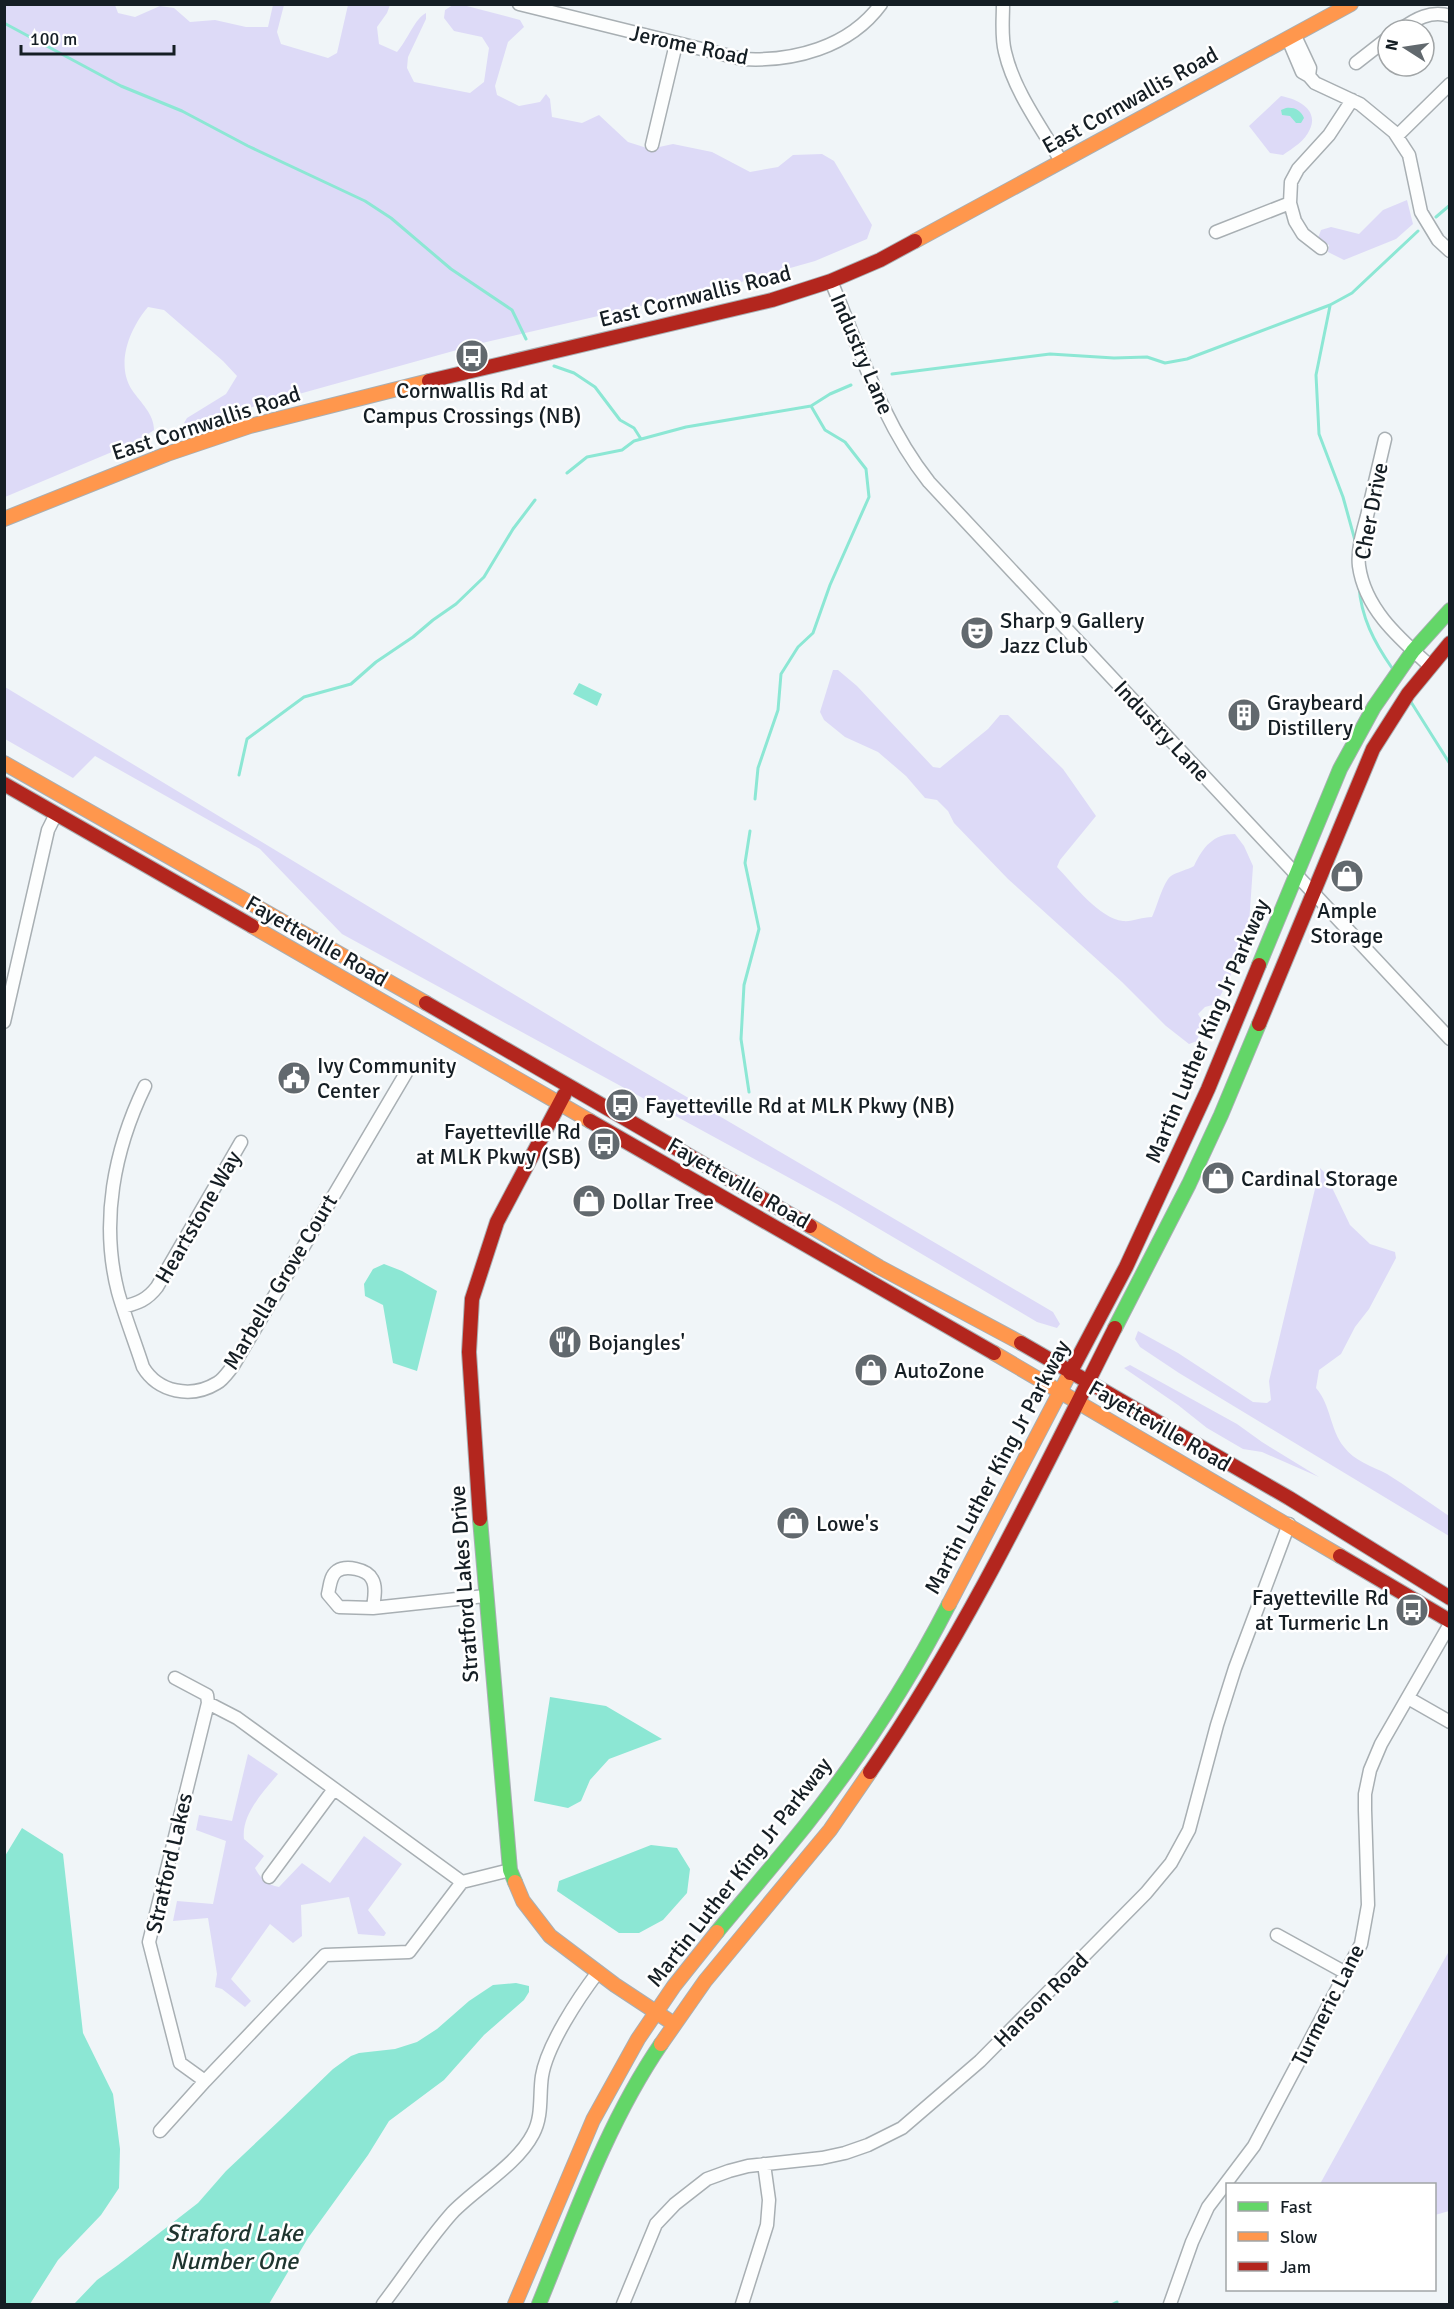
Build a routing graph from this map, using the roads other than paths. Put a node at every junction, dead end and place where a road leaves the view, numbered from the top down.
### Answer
1 (519, 4) edge
2 (881, 4) edge
3 (1003, 4) edge
4 (1351, 4) edge
5 (558, 9) edge
6 (1449, 16) edge
7 (1419, 18) edge
8 (1291, 37) junction
9 (676, 44) junction
10 (1376, 47) edge
11 (1356, 63) dead end
12 (1449, 84) edge
13 (1352, 100) junction
14 (1397, 136) junction
15 (652, 146) dead end
16 (1061, 161) junction
17 (1290, 203) junction
18 (1216, 232) dead end
19 (1321, 248) dead end
20 (1449, 251) edge
21 (831, 281) junction
22 (1385, 439) dead end
23 (4, 519) edge
24 (1449, 610) edge
25 (1449, 644) edge
26 (1413, 651) junction
27 (1430, 666) junction
28 (4, 763) edge
29 (4, 784) edge
30 (56, 814) junction
31 (1296, 875) junction
32 (1312, 891) junction
33 (10, 974) edge
34 (4, 1022) edge
35 (1449, 1039) edge
36 (406, 1073) dead end
37 (145, 1086) dead end
38 (569, 1086) junction
39 (559, 1104) junction
40 (241, 1142) dead end
41 (123, 1307) junction
42 (1071, 1371) junction
43 (1089, 1381) junction
44 (1059, 1391) junction
45 (1077, 1402) junction
46 (1289, 1524) junction
47 (485, 1596) junction
48 (1449, 1598) edge
49 (373, 1608) dead end
50 (1449, 1622) edge
51 (175, 1678) dead end
52 (1408, 1698) junction
53 (208, 1703) junction
54 (1449, 1722) edge
55 (334, 1789) junction
56 (510, 1870) junction
57 (269, 1877) dead end
58 (462, 1882) junction
59 (1277, 1935) dead end
60 (598, 1972) junction
61 (1346, 1973) junction
62 (657, 2012) junction
63 (674, 2024) junction
64 (205, 2081) junction
65 (160, 2131) dead end
66 (764, 2164) junction
67 (1226, 2183) edge
68 (1226, 2183) edge
69 (383, 2304) edge
70 (515, 2304) edge
71 (539, 2304) edge
72 (622, 2304) edge
73 (742, 2304) edge
74 (1170, 2304) edge

1 - 5 street, Jerome Road
2 - 9 street, Jerome Road
3 - 16 street
4 - 8 main road, East Cornwallis Road
5 - 9 street, Jerome Road
6 - 7 street
8 - 13 street
8 - 16 main road, East Cornwallis Road
9 - 15 street
10 - 11 street
12 - 14 street
13 - 14 street
13 - 17 street
14 - 20 street
16 - 21 main road, East Cornwallis Road
17 - 18 street
17 - 19 street
21 - 23 main road, East Cornwallis Road
21 - 31 street, Industry Lane
22 - 26 street, Cher Drive
24 - 26 main road, Martin Luther King Jr Parkway
25 - 27 main road, Martin Luther King Jr Parkway
26 - 27 street, Cher Drive
26 - 31 main road, Martin Luther King Jr Parkway
27 - 32 main road, Martin Luther King Jr Parkway
28 - 38 main road, Fayetteville Road
29 - 30 main road, Fayetteville Road
30 - 33 street
30 - 39 main road, Fayetteville Road
31 - 32 street, Industry Lane
31 - 42 main road, Martin Luther King Jr Parkway
32 - 35 street, Industry Lane
32 - 43 main road, Martin Luther King Jr Parkway
33 - 34 street
36 - 41 street, Marbella Grove Court
37 - 41 street, Marbella Grove Court
38 - 39 main road, Stratford Lakes Drive
38 - 42 main road, Fayetteville Road
39 - 44 main road, Fayetteville Road
39 - 47 main road, Stratford Lakes Drive
40 - 41 street, Heartstone Way
42 - 43 main road, Fayetteville Road
42 - 44 main road, Martin Luther King Jr Parkway
43 - 45 main road, Martin Luther King Jr Parkway
43 - 48 main road, Fayetteville Road
44 - 45 main road, Fayetteville Road
44 - 62 main road, Martin Luther King Jr Parkway
45 - 46 main road, Fayetteville Road
45 - 63 main road, Martin Luther King Jr Parkway
46 - 50 main road, Fayetteville Road
46 - 66 street, Hanson Road
47 - 49 street
47 - 56 main road, Stratford Lakes Drive
50 - 52 street, Turmeric Lane
51 - 53 street
52 - 54 street
52 - 61 street, Turmeric Lane
53 - 55 street
53 - 64 street, Stratford Lakes
55 - 57 street
55 - 58 street
56 - 58 street
56 - 60 main road, Stratford Lakes Drive
58 - 64 street
59 - 61 street
60 - 62 main road, Stratford Lakes Drive
60 - 69 street
61 - 68 street, Turmeric Lane
62 - 63 main road, Stratford Lakes Drive
62 - 70 main road, Martin Luther King Jr Parkway
63 - 71 main road, Martin Luther King Jr Parkway
64 - 65 street
66 - 72 street, Hanson Road
66 - 73 street
67 - 74 street, Turmeric Lane

